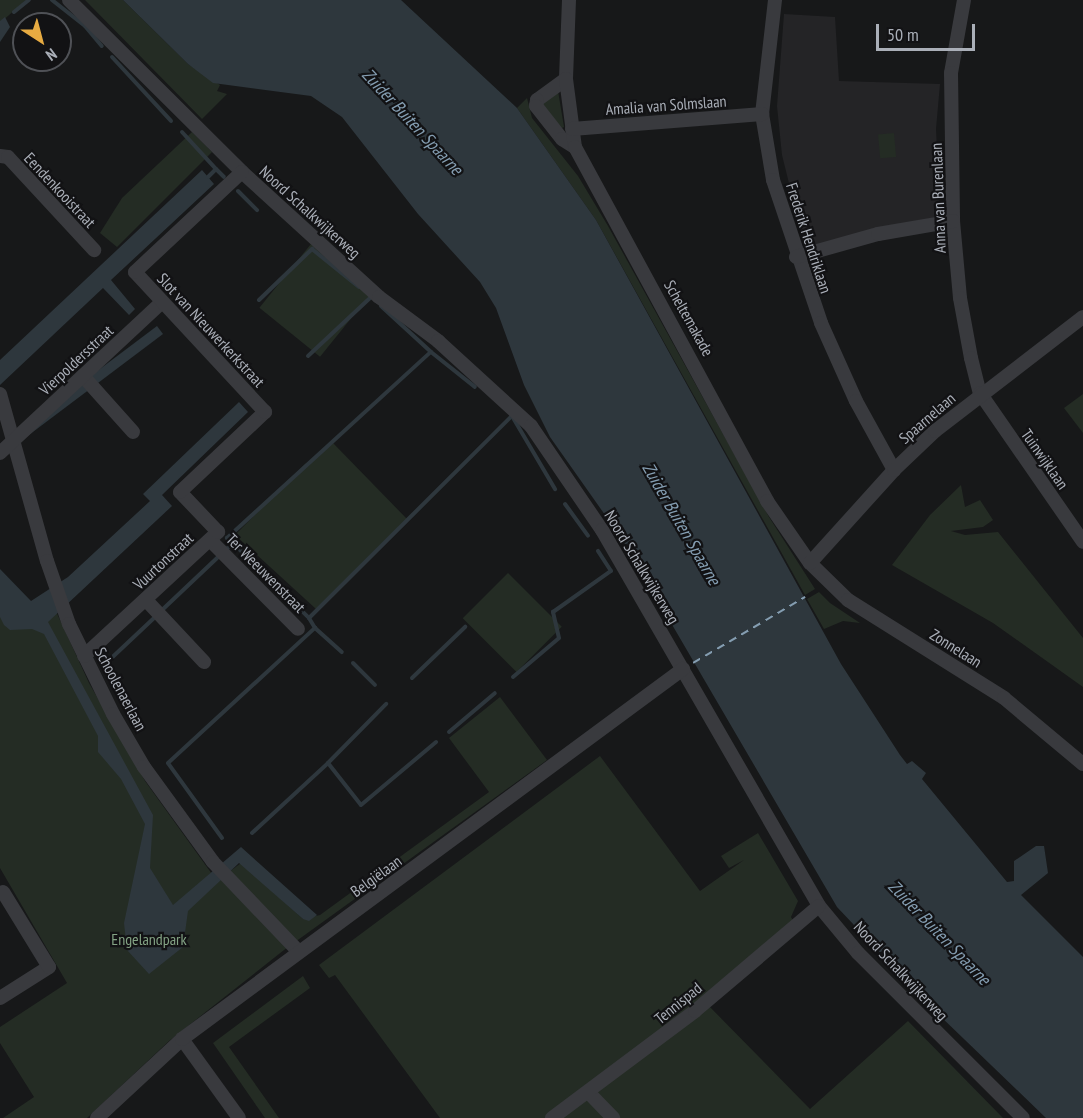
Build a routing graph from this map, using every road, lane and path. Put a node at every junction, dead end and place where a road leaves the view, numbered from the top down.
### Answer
1 (69, 0) edge
2 (570, 0) edge
3 (775, 0) edge
4 (964, 0) edge
5 (566, 79) junction
6 (762, 114) junction
7 (572, 129) junction
8 (575, 147) junction
9 (0, 156) edge
10 (242, 172) junction
11 (953, 221) junction
12 (94, 250) dead end
13 (796, 257) junction
14 (162, 302) junction
15 (1083, 317) edge
16 (85, 379) junction
17 (980, 393) junction
18 (1, 396) edge
19 (265, 412) joint
20 (133, 432) dead end
21 (15, 447) junction
22 (0, 453) edge
23 (894, 470) junction
24 (1083, 542) edge
25 (213, 544) junction
26 (810, 563) junction
27 (149, 603) junction
28 (298, 629) dead end
29 (84, 656) junction
30 (204, 662) dead end
31 (683, 669) junction
32 (1083, 764) edge
33 (3, 892) dead end
34 (819, 906) junction
35 (299, 952) junction
36 (0, 998) edge
37 (182, 1039) junction
38 (589, 1093) junction
39 (97, 1118) edge
40 (239, 1118) edge
41 (552, 1118) edge
42 (613, 1118) edge
43 (1023, 1118) edge

1 - 10 street, Noord Schalkwijkerweg
2 - 5 street, Scheltemakade
3 - 6 street, Frederik Hendriklaan
4 - 11 street, Anna van Burenlaan
5 - 7 street, Scheltemakade
5 - 8 street
6 - 7 street, Amalia van Solmslaan
6 - 13 street, Frederik Hendriklaan
7 - 8 street, Scheltemakade
8 - 26 street, Scheltemakade
9 - 12 street, Eendenkooistraat
10 - 14 street, Slot van Nieuwerkerkstraat
10 - 31 street, Noord Schalkwijkerweg
11 - 13 street
11 - 17 street, Anna van Burenlaan
13 - 23 street, Frederik Hendriklaan
14 - 16 street, Vierpoldersstraat
14 - 19 street, Slot van Nieuwerkerkstraat
15 - 17 street, Spaarnelaan
16 - 20 street
16 - 21 street, Vierpoldersstraat
17 - 23 street, Spaarnelaan
17 - 24 street, Tuinwijklaan
18 - 21 street, Schoolenaerlaan
19 - 25 street, Vuurtonstraat
21 - 22 street, Vierpoldersstraat
21 - 29 street, Schoolenaerlaan
23 - 26 street, Spaarnelaan
25 - 27 street, Vuurtonstraat
25 - 28 street, Ter Weeuwenstraat
26 - 32 street, Zonnelaan
27 - 29 street, Vuurtonstraat
27 - 30 street
29 - 35 street, Schoolenaerlaan
31 - 34 street, Noord Schalkwijkerweg
31 - 35 street, Belgiëlaan
33 - 36 street
34 - 38 street, Tennispad
34 - 43 street, Noord Schalkwijkerweg
35 - 37 street, Belgiëlaan
37 - 39 street, Belgiëlaan
37 - 40 street
38 - 41 street, Tennispad
38 - 42 street

